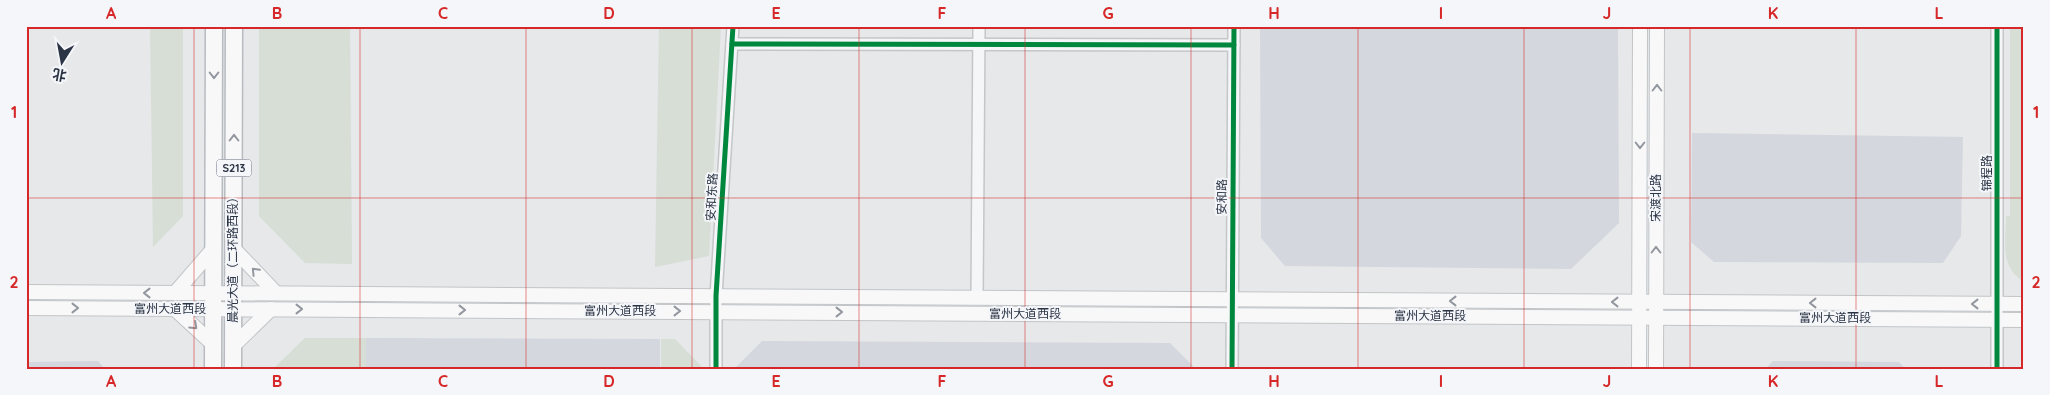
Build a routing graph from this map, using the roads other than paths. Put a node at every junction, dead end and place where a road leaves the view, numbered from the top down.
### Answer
1 (214, 26) edge
2 (234, 26) edge
3 (733, 26) edge
4 (979, 26) edge
5 (1234, 26) edge
6 (1640, 26) edge
7 (1657, 26) edge
8 (1997, 26) edge
9 (732, 44) junction
10 (979, 44) junction
11 (1234, 45) junction
12 (214, 248) junction
13 (234, 249) junction
14 (26, 292) edge
15 (176, 293) junction
16 (276, 293) junction
17 (716, 296) junction
18 (977, 298) junction
19 (1231, 299) junction
20 (214, 301) junction
21 (233, 301) junction
22 (1639, 302) junction
23 (1656, 302) junction
24 (1997, 304) junction
25 (2024, 304) edge
26 (26, 308) edge
27 (175, 309) junction
28 (271, 309) junction
29 (716, 312) junction
30 (1231, 315) junction
31 (1639, 317) junction
32 (1656, 317) junction
33 (1997, 319) junction
34 (2024, 320) edge
35 (213, 344) junction
36 (233, 346) junction
37 (213, 369) edge
38 (233, 369) edge
39 (716, 369) edge
40 (1232, 369) edge
41 (1639, 369) edge
42 (1656, 369) edge
43 (1997, 369) edge

1 -> 12 highway, 晨光大道（二环路西段） / S213
13 -> 2 highway, 晨光大道（二环路西段） / S213
3 - 9 street, 安和东路
4 - 10 street
5 - 11 street, 安和路
6 -> 22 main road, 宋渡北路
23 -> 7 main road, 宋渡北路
8 - 24 street, 锦程路
9 - 10 street
9 - 17 street, 安和东路
10 - 11 street
10 - 18 street
11 - 19 street, 安和路
12 - 15 main road
12 - 20 highway, 晨光大道（二环路西段） / S213
16 -> 13 main road
13 - 21 highway, 晨光大道（二环路西段） / S213
15 -> 14 main road, 富州大道西段
15 - 20 main road, 富州大道西段
16 - 17 main road, 富州大道西段
16 - 21 main road, 富州大道西段
17 - 18 main road, 富州大道西段
17 - 29 street, 安和东路
18 - 19 main road, 富州大道西段
22 -> 19 main road, 富州大道西段
19 - 30 street, 安和路
20 - 21 main road, 富州大道西段
20 - 27 main road, 富州大道西段
20 - 35 highway, 晨光大道（二环路西段）
21 - 28 main road, 富州大道西段
21 - 36 highway, 晨光大道（二环路西段）
22 - 23 main road, 富州大道西段
22 - 31 main road, 宋渡北路
24 -> 23 main road, 富州大道西段
23 - 32 main road, 宋渡北路
24 - 25 main road, 富州大道西段
24 - 33 street, 锦程路
26 -> 27 main road, 富州大道西段
27 -> 35 main road
28 -> 29 main road, 富州大道西段
28 - 36 main road
29 -> 30 main road, 富州大道西段
29 - 39 street, 安和东路
30 - 31 main road, 富州大道西段
30 - 40 street, 安和路
31 - 32 main road, 富州大道西段
31 - 41 main road, 宋渡北路
32 - 33 main road, 富州大道西段
32 - 42 main road, 宋渡北路
33 - 34 main road, 富州大道西段
33 - 43 street, 锦程路
35 - 37 highway, 晨光大道（二环路西段）
36 - 38 highway, 晨光大道（二环路西段）

